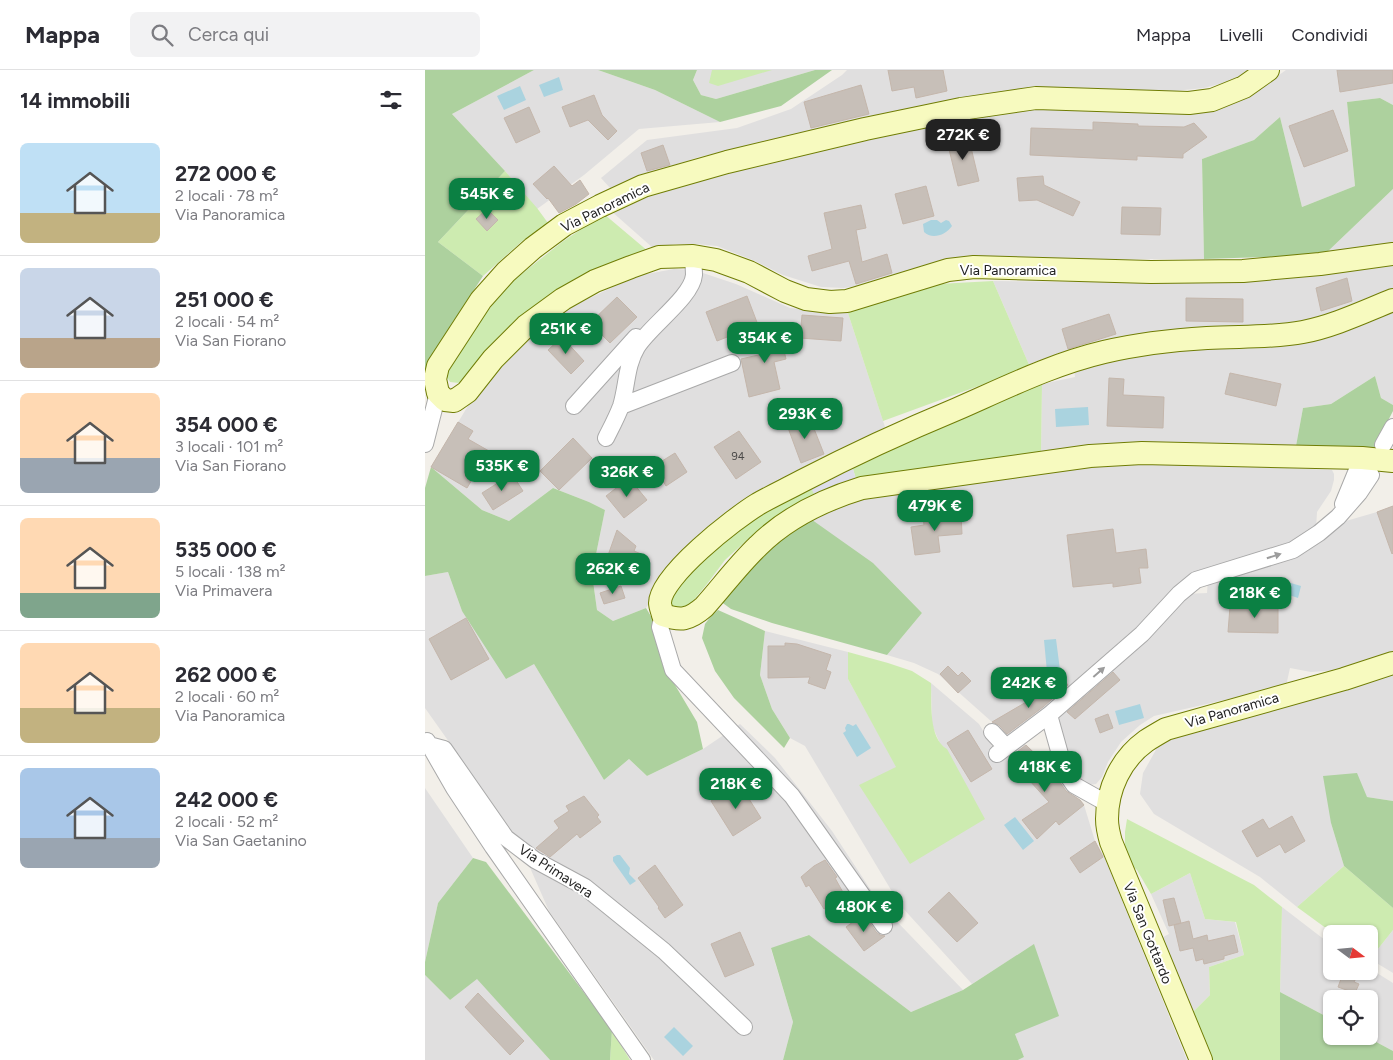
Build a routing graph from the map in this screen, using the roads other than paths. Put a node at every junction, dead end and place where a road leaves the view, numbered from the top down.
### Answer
1 (1268, 70) edge
2 (1393, 254) edge
3 (693, 256) junction
4 (689, 288) junction
5 (1393, 300) edge
6 (732, 363) dead end
7 (437, 393) junction
8 (574, 406) dead end
9 (621, 406) junction
10 (1393, 427) edge
11 (606, 438) dead end
12 (425, 444) edge
13 (1388, 453) edge
14 (1366, 466) junction
15 (663, 615) junction
16 (1393, 663) edge
17 (1049, 715) junction
18 (992, 732) dead end
19 (427, 741) edge
20 (1108, 804) junction
21 (884, 926) dead end
22 (744, 1027) dead end
23 (642, 1060) edge
24 (1201, 1060) edge

1 - 7 street, Via Panoramica
2 - 3 street, Via Panoramica
3 - 4 street
3 - 7 street, Via Panoramica
4 - 8 street
4 - 9 street
5 - 15 street
6 - 9 street
7 - 12 street
9 - 11 street
10 - 13 street
13 - 14 street
14 - 15 street
17 -> 14 street
15 - 21 street
16 - 20 street, Via Panoramica
17 - 18 street
17 - 20 street
19 - 22 street, Via Primavera
19 - 23 street, Via Primavera
20 - 24 street, Via San Gottardo

